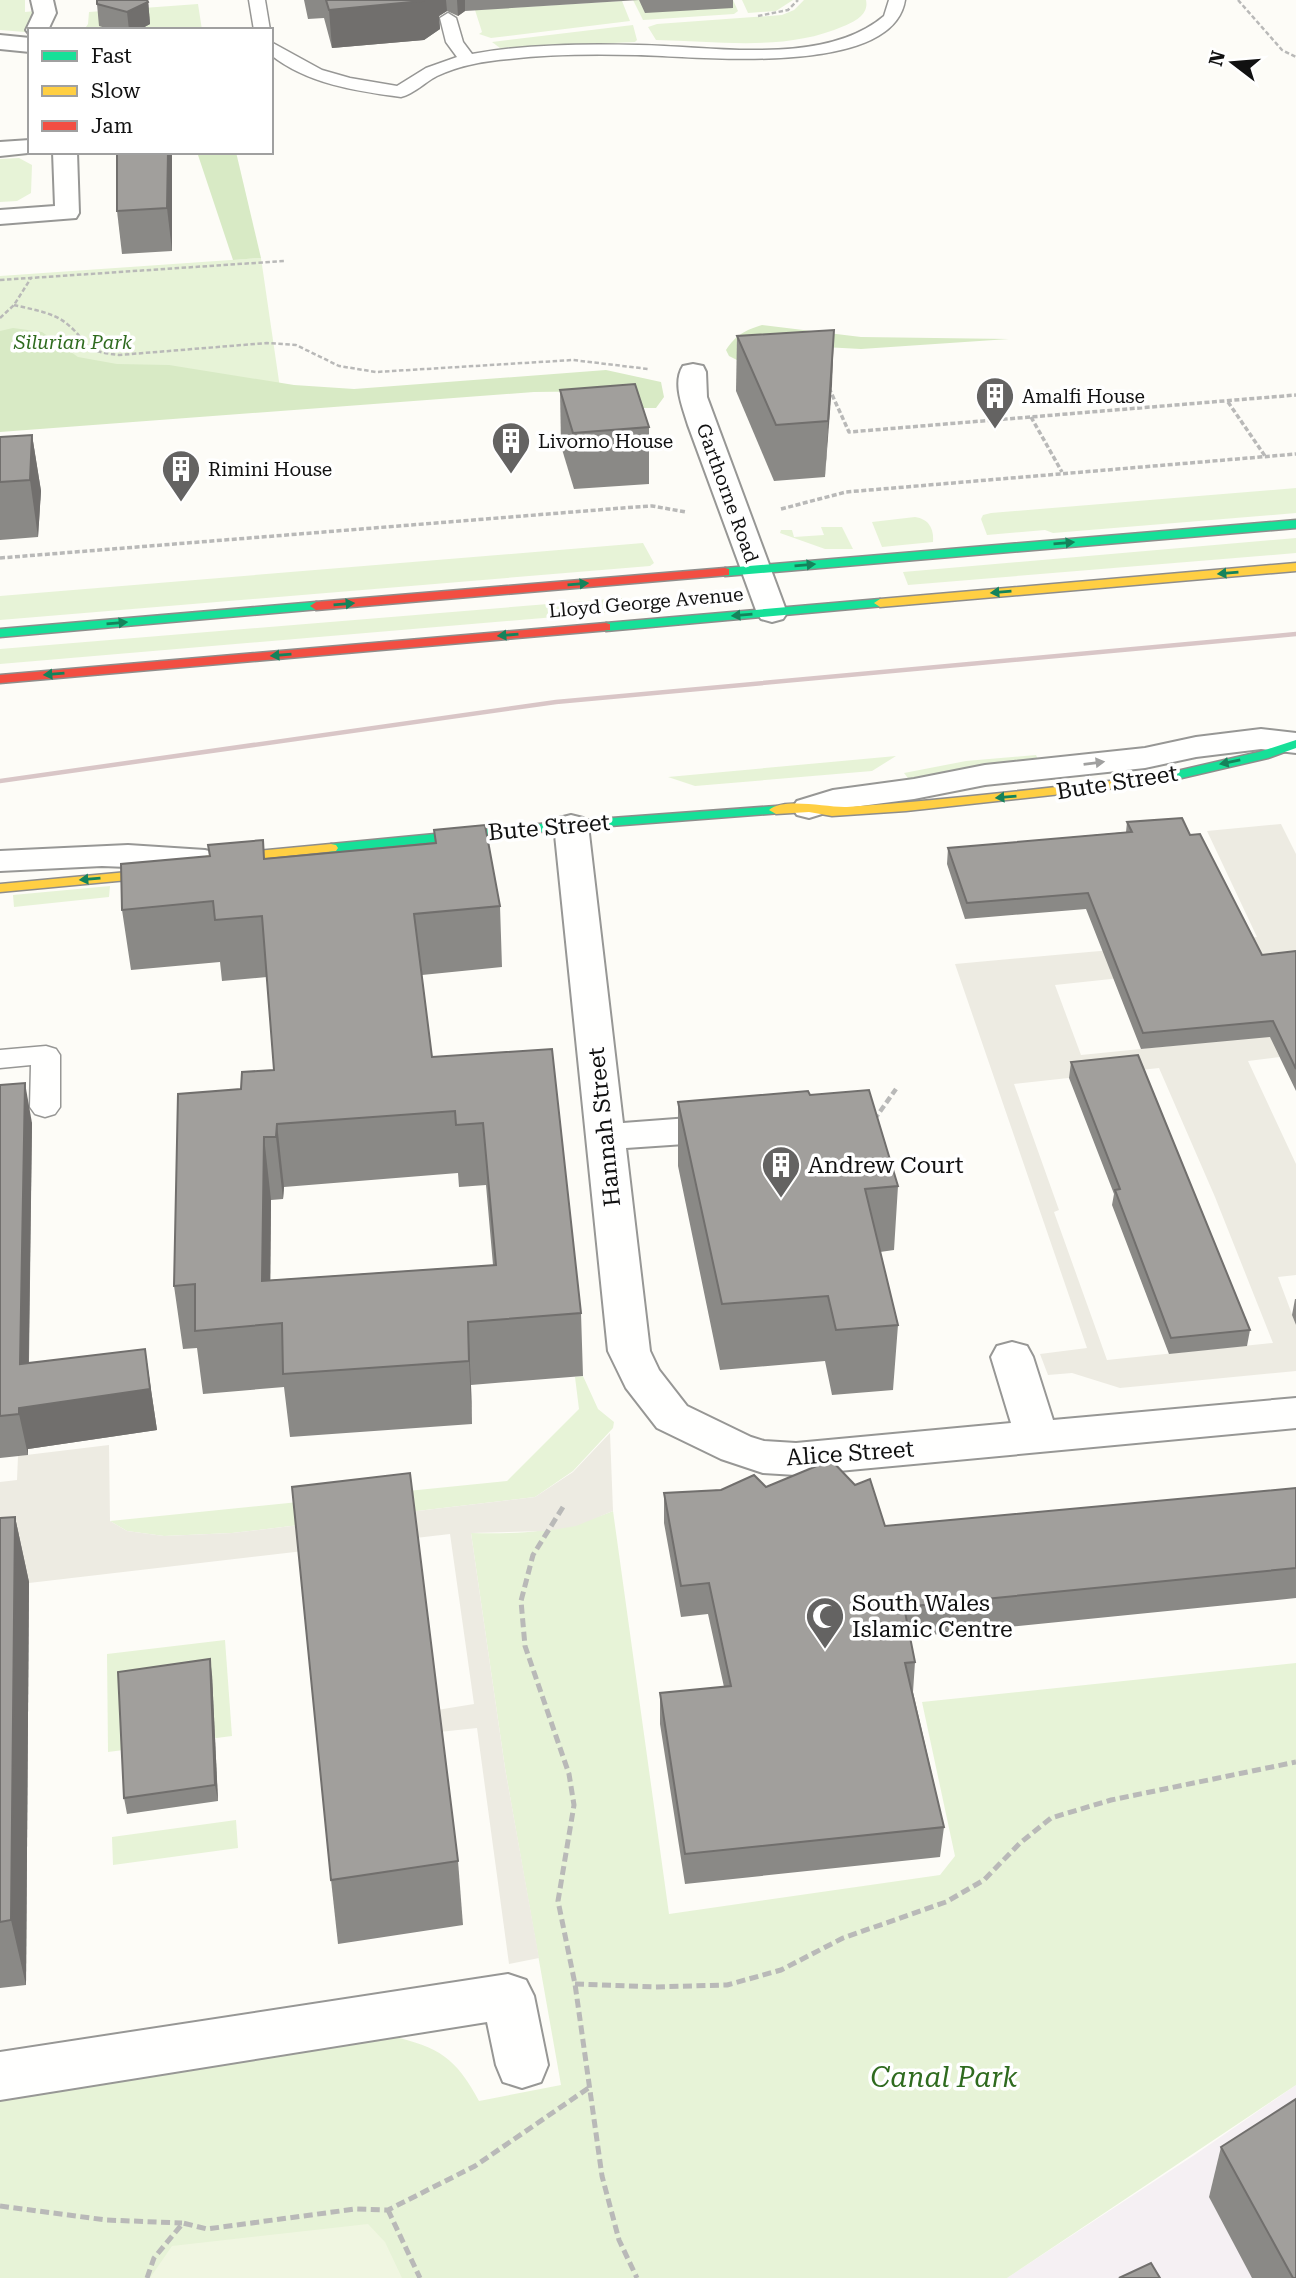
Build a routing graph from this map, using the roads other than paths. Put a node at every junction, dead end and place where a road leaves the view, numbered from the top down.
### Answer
1 (257, 0) edge
2 (897, 0) edge
3 (448, 18) dead end
4 (262, 28) edge
5 (28, 31) edge
6 (0, 42) edge
7 (273, 49) edge
8 (467, 60) junction
9 (28, 147) edge
10 (0, 149) edge
11 (65, 154) edge
12 (0, 217) edge
13 (693, 380) road end
14 (1296, 524) edge
15 (1296, 567) edge
16 (756, 569) junction
17 (772, 613) junction
18 (0, 633) edge
19 (0, 679) edge
20 (1296, 743) edge
21 (809, 808) joint
22 (571, 825) junction
23 (205, 860) junction
24 (0, 861) edge
25 (0, 888) edge
26 (0, 1059) edge
27 (44, 1107) dead end
28 (753, 1126) edge
29 (606, 1137) junction
30 (1012, 1357) dead end
31 (1296, 1413) edge
32 (672, 1417) joint
33 (1037, 1437) junction
34 (522, 2065) dead end
35 (0, 2076) edge

1 - 4 lane
2 - 8 lane
3 - 8 lane
5 - 6 street
7 - 8 lane
9 - 10 street
11 - 12 street
13 - 16 street, Garthorne Road
16 -> 14 main road, Lloyd George Avenue
15 -> 17 main road, Lloyd George Avenue
16 - 17 street, Garthorne Road
18 -> 16 main road, Lloyd George Avenue
17 -> 19 main road, Lloyd George Avenue
20 - 21 street, Bute Street
21 - 22 main road, Bute Street
22 - 23 main road, Bute Street
22 - 29 street, Hannah Street
23 - 24 street, Bute Street
23 -> 25 main road, Bute Street
26 - 27 lane
28 - 29 street
29 - 32 street, Hannah Street
30 - 33 street
31 - 33 street, Alice Street
32 - 33 street, Alice Street
34 - 35 street

